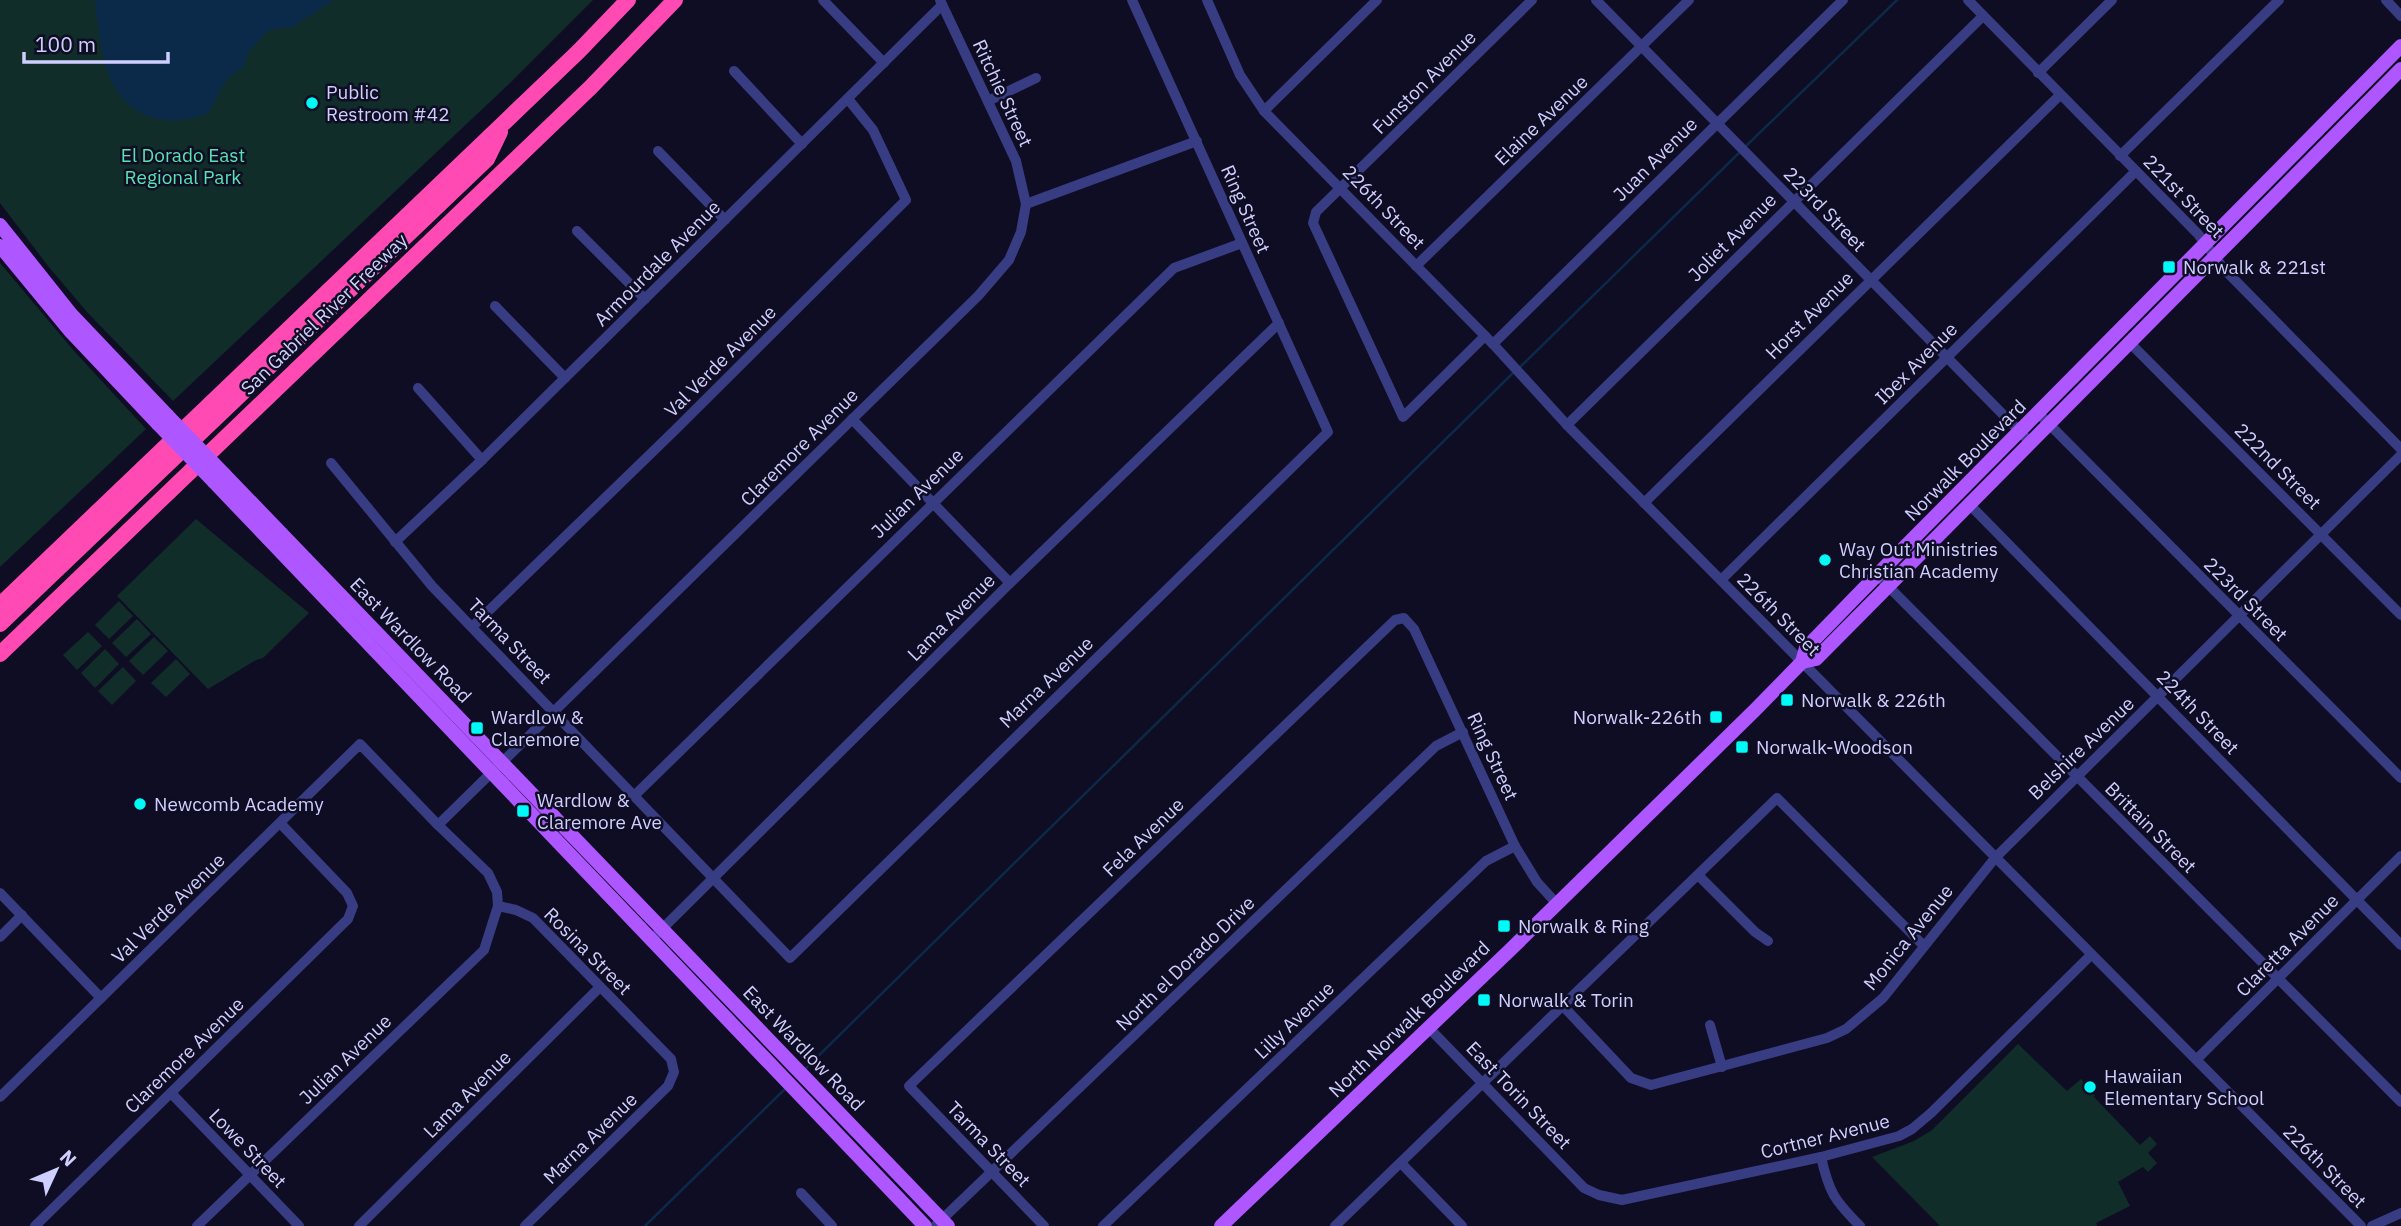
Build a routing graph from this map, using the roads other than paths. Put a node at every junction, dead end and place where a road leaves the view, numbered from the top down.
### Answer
1 (628, 0) edge
2 (675, 0) edge
3 (823, 0) edge
4 (1132, 0) edge
5 (1209, 0) edge
6 (1377, 0) edge
7 (1532, 0) edge
8 (1596, 0) edge
9 (1689, 0) edge
10 (1843, 0) edge
11 (1968, 0) edge
12 (2112, 0) edge
13 (2279, 0) edge
14 (2386, 0) edge
15 (941, 3) edge
16 (1983, 16) junction
17 (2401, 16) edge
18 (2401, 46) edge
19 (1642, 47) junction
20 (884, 63) junction
21 (2401, 69) edge
22 (734, 71) dead end
23 (2038, 73) junction
24 (1036, 78) dead end
25 (2060, 95) junction
26 (848, 99) junction
27 (988, 101) junction
28 (1264, 111) junction
29 (506, 120) junction
30 (1716, 123) junction
31 (1197, 141) junction
32 (802, 144) junction
33 (658, 151) dead end
34 (2120, 156) junction
35 (2136, 171) junction
36 (1341, 188) junction
37 (1794, 201) junction
38 (1026, 204) junction
39 (725, 220) junction
40 (0, 225) edge
41 (577, 231) dead end
42 (1242, 243) junction
43 (0, 246) edge
44 (2211, 249) junction
45 (1416, 266) junction
46 (1870, 280) junction
47 (645, 299) junction
48 (495, 306) dead end
49 (1279, 323) junction
50 (1489, 340) junction
51 (2129, 342) junction
52 (1947, 358) junction
53 (565, 378) junction
54 (418, 388) dead end
55 (2044, 418) junction
56 (162, 419) junction
57 (852, 419) junction
58 (1567, 425) junction
59 (1328, 432) joint
60 (2025, 437) junction
61 (2401, 449) edge
62 (2401, 455) edge
63 (482, 460) junction
64 (331, 463) dead end
65 (219, 478) junction
66 (932, 502) junction
67 (1644, 503) junction
68 (1969, 504) junction
69 (2320, 534) junction
70 (395, 542) junction
71 (1877, 575) junction
72 (1721, 580) junction
73 (1010, 583) junction
74 (1888, 587) junction
75 (0, 605) edge
76 (2401, 615) edge
77 (2238, 616) junction
78 (1405, 618) joint
79 (0, 624) edge
80 (472, 627) junction
81 (0, 654) edge
82 (1802, 662) junction
83 (2159, 696) junction
84 (554, 712) junction
85 (1463, 732) junction
86 (502, 762) junction
87 (491, 772) junction
88 (2076, 776) junction
89 (2401, 779) edge
90 (634, 796) junction
91 (281, 824) junction
92 (438, 825) junction
93 (1515, 846) junction
94 (2401, 856) edge
95 (1995, 858) junction
96 (1698, 875) junction
97 (713, 877) junction
98 (0, 893) edge
99 (2357, 900) junction
100 (1556, 904) junction
101 (498, 906) junction
102 (22, 915) junction
103 (663, 928) junction
104 (0, 937) edge
105 (651, 940) junction
106 (1768, 941) dead end
107 (2401, 945) edge
108 (1924, 946) junction
109 (2091, 955) junction
110 (790, 958) joint
111 (2278, 978) junction
112 (600, 987) junction
113 (101, 998) junction
114 (1563, 1006) junction
115 (1710, 1025) dead end
116 (1428, 1027) junction
117 (2197, 1059) junction
118 (1721, 1067) junction
119 (674, 1072) joint
120 (1483, 1084) junction
121 (909, 1086) joint
122 (171, 1093) junction
123 (0, 1097) edge
124 (2401, 1102) edge
125 (1821, 1157) junction
126 (1401, 1163) junction
127 (992, 1172) junction
128 (249, 1175) junction
129 (1584, 1188) joint
130 (801, 1193) dead end
131 (2401, 1213) edge
132 (942, 1224) edge
133 (1857, 1225) edge
134 (35, 1226) edge
135 (197, 1226) edge
136 (299, 1226) edge
137 (359, 1226) edge
138 (525, 1226) edge
139 (832, 1226) edge
140 (925, 1226) edge
141 (1044, 1226) edge
142 (1103, 1226) edge
143 (1221, 1226) edge
144 (1335, 1226) edge
145 (1462, 1226) edge
146 (2361, 1226) edge
147 (2372, 1226) edge

1 - 29 highway, San Gabriel River Freeway
2 - 81 highway, San Gabriel River Freeway
3 - 20 street
4 - 31 street, Ring Street
5 - 28 street, 226th Street
6 - 28 street
7 - 36 street, Funston Avenue
8 - 19 street, 223rd Street
9 - 19 street, Elaine Avenue
10 - 30 street, Juan Avenue
11 - 16 street, 221st Street
12 - 23 street
13 - 34 street
14 - 17 street
15 - 20 street, Armourdale Avenue
15 - 27 street, Ritchie Street
16 - 23 street, 221st Street
16 - 37 street, Joliet Avenue
18 - 44 main road, Norwalk Boulevard
19 - 30 street, 223rd Street
19 - 45 street, Elaine Avenue
20 - 26 street, Armourdale Avenue
21 - 44 main road, Norwalk Boulevard
22 - 32 street
23 - 25 street, 221st Street
24 - 27 street
25 - 34 street, 221st Street
25 - 46 street, Horst Avenue
26 - 32 street, Armourdale Avenue
26 - 80 street, Val Verde Avenue
27 - 38 street, Ritchie Street
28 - 36 street, 226th Street
29 - 75 highway, San Gabriel River Freeway
29 - 79 highway
30 - 37 street, 223rd Street
30 - 50 street, Juan Avenue
31 - 38 street
31 - 42 street, Ring Street
32 - 39 street, Armourdale Avenue
33 - 39 street
34 - 35 street, 221st Street
35 - 44 street, 221st Street
35 - 52 street, Ibex Avenue
36 - 45 street, 226th Street
36 - 50 street, Funston Avenue
37 - 46 street, 223rd Street
37 - 58 street, Joliet Avenue
38 - 57 street, Claremore Avenue
39 - 47 street, Armourdale Avenue
40 - 56 main road, East Wardlow Road
41 - 47 street
42 - 49 street, Ring Street
42 - 66 street, Julian Avenue
43 - 56 main road, East Wardlow Road
44 - 51 main road, Norwalk Boulevard
44 - 55 main road, Norwalk Boulevard
44 - 61 street, 221st Street
45 - 50 street, 226th Street
46 - 52 street, 223rd Street
46 - 67 street, Horst Avenue
47 - 53 street, Armourdale Avenue
48 - 53 street
49 - 59 street, Ring Street
49 - 73 street, Lama Avenue
50 - 58 street, 226th Street
51 - 55 main road, Norwalk Boulevard
51 - 69 street, 222nd Street
52 - 60 street, 223rd Street
52 - 72 street, Ibex Avenue
53 - 63 street, Armourdale Avenue
54 - 63 street
55 - 60 main road, Norwalk Boulevard
55 - 77 street, 223rd Street
56 - 65 main road, East Wardlow Road, bridge
57 - 66 street
57 - 84 street, Claremore Avenue
58 - 67 street, 226th Street
59 - 110 street, Marna Avenue
60 - 68 main road, Norwalk Boulevard
60 - 71 main road, Norwalk Boulevard
62 - 69 street, Belshire Avenue
63 - 70 street, Armourdale Avenue
64 - 70 street, Tarma Street
65 - 86 main road, East Wardlow Road
65 - 87 main road, East Wardlow Road
66 - 73 street
66 - 90 street, Julian Avenue
67 - 72 street, 226th Street
68 - 74 main road, Norwalk Boulevard
68 - 83 street, 224th Street
69 - 76 street, 222nd Street
69 - 77 street, Belshire Avenue
70 - 80 street, Tarma Street
71 - 74 street, Brittain Street
71 - 82 main road, Norwalk Boulevard
72 - 82 street, 226th Street
73 - 97 street, Lama Avenue
74 - 82 main road, Norwalk Boulevard
74 - 88 street, Brittain Street
77 - 83 street, Belshire Avenue
77 - 89 street, 223rd Street
78 - 85 street, Ring Street
78 - 121 street, Fela Avenue
80 - 84 street, Tarma Street
82 - 95 street, 226th Street
82 - 100 main road, North Norwalk Boulevard
83 - 88 street, Belshire Avenue
83 - 99 street, 224th Street
84 - 86 street, Claremore Avenue
84 - 90 street, Tarma Street
85 - 93 street, Ring Street
85 - 127 street, North el Dorado Drive
86 - 87 street, Claremore Avenue
86 - 103 main road, East Wardlow Road
87 - 92 street, Claremore Avenue
87 - 105 main road, East Wardlow Road
88 - 95 street, Belshire Avenue
88 - 111 street, Brittain Street
90 - 97 street, Tarma Street
91 - 92 street, Val Verde Avenue
91 - 113 street, Val Verde Avenue
91 - 122 street, Claremore Avenue
92 - 101 street
93 - 100 street, Ring Street
93 - 142 street, Lilly Avenue
94 - 99 street, Claretta Avenue
95 - 108 street, Monica Avenue
95 - 109 street, 226th Street
96 - 106 street
96 - 108 street
96 - 114 street
97 - 103 street, Lama Avenue
97 - 110 street, Tarma Street
98 - 102 street
99 - 107 street, 224th Street
99 - 111 street, Claretta Avenue
100 - 116 main road, North Norwalk Boulevard
101 - 112 street, Rosina Street
101 - 128 street, Julian Avenue
102 - 104 street
102 - 113 street
103 - 105 street, Lama Avenue
103 - 132 main road, East Wardlow Road
105 - 140 main road, East Wardlow Road
108 - 118 street, Monica Avenue
109 - 117 street, 226th Street
109 - 125 street, Cortner Avenue
111 - 117 street, Claretta Avenue
111 - 124 street, Brittain Street
112 - 119 street, Rosina Street
112 - 137 street, Lama Avenue
113 - 123 street, Val Verde Avenue
114 - 118 street, Monica Avenue
114 - 120 street
115 - 118 street
116 - 120 street, East Torin Street
116 - 143 main road, North Norwalk Boulevard
117 - 146 street, 226th Street
119 - 138 street, Marna Avenue
120 - 126 street
120 - 129 street, East Torin Street
121 - 127 street, Tarma Street
122 - 128 street, Lowe Street
122 - 134 street, Claremore Avenue
125 - 129 street, Cortner Avenue
125 - 133 street
126 - 144 street
126 - 145 street
127 - 132 street, North el Dorado Drive
127 - 141 street, Tarma Street
128 - 135 street, Julian Avenue
128 - 136 street, Lowe Street
130 - 139 street
131 - 147 street

